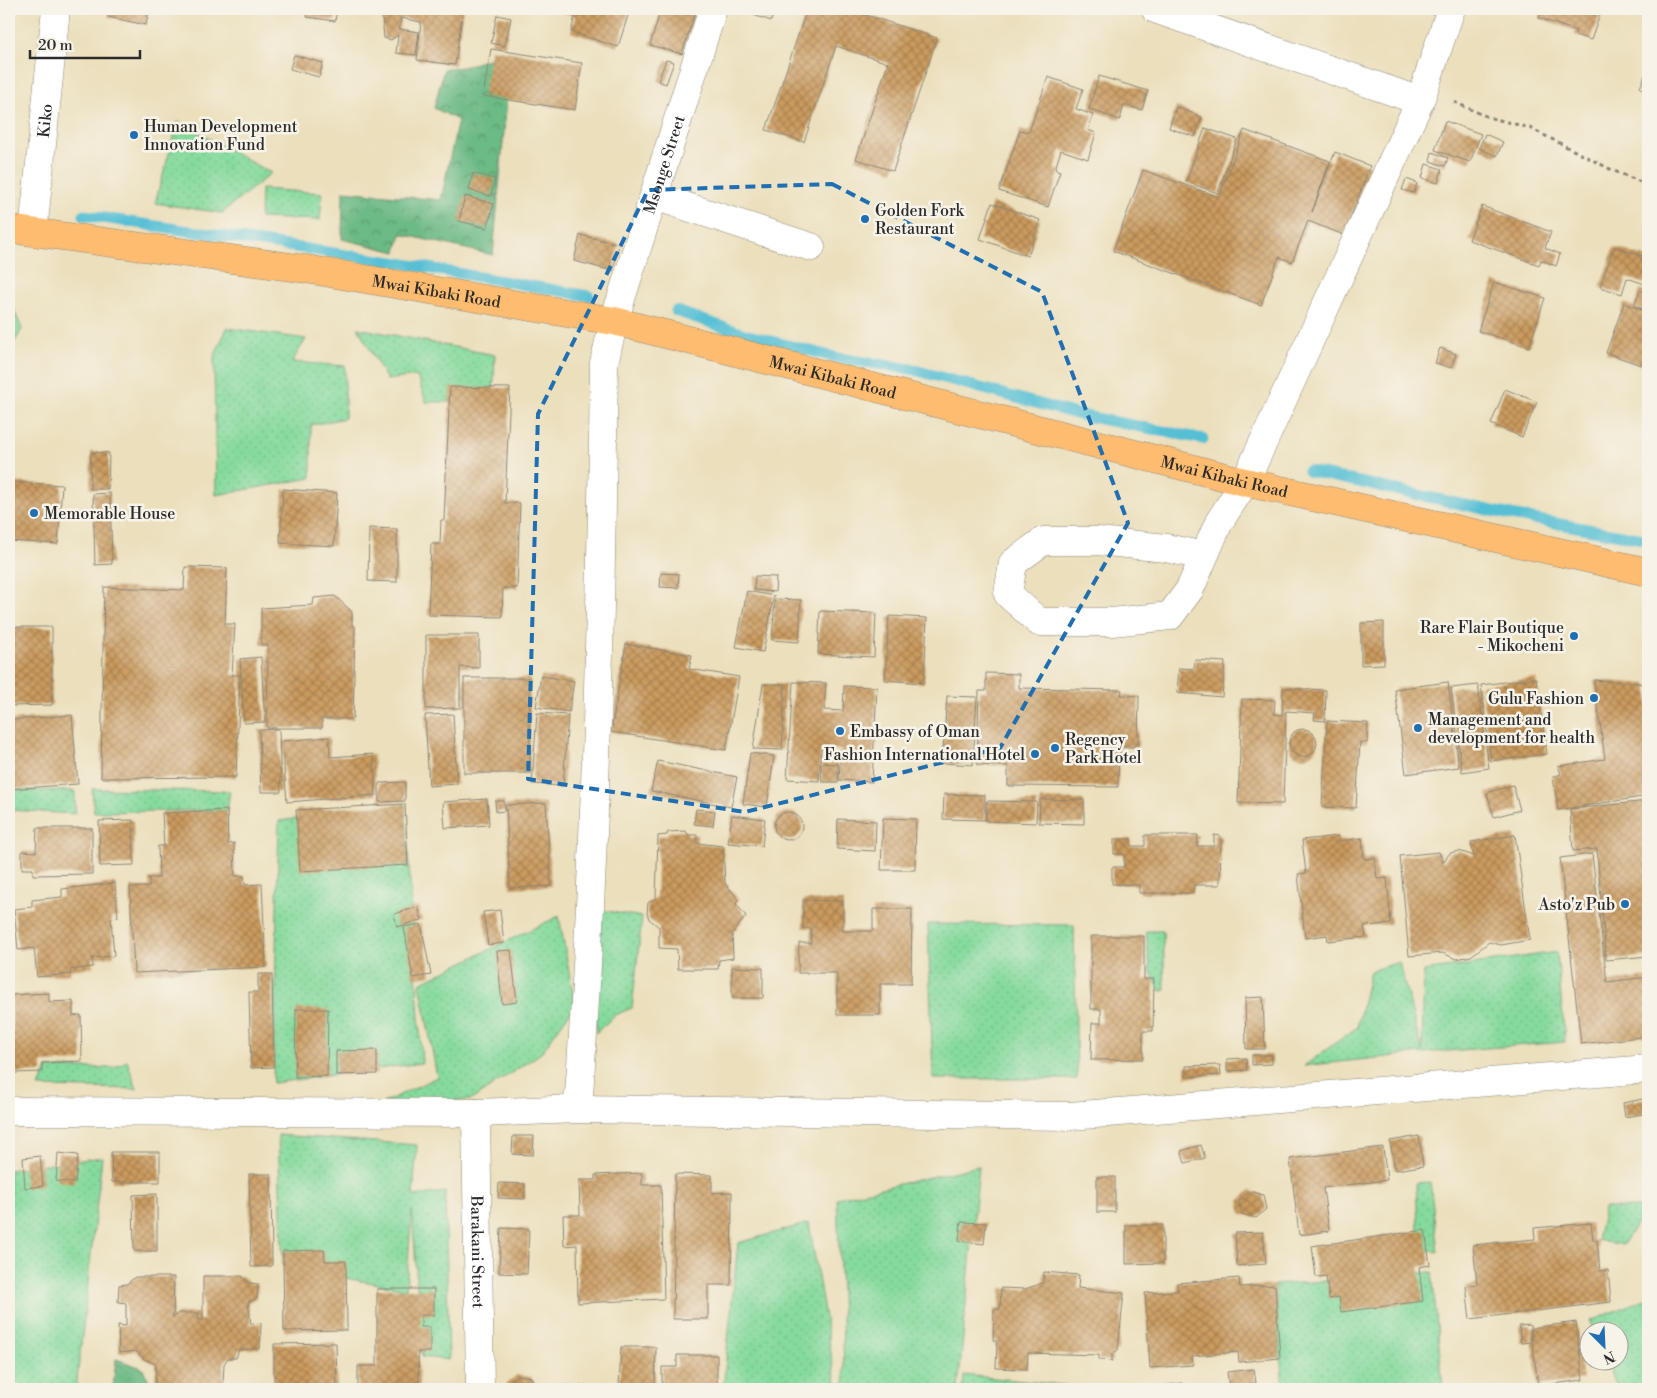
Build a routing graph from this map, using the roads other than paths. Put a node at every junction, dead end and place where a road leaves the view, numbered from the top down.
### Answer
1 (56, 9) edge
2 (713, 9) edge
3 (1155, 9) edge
4 (1451, 9) edge
5 (1422, 94) junction
6 (654, 196) junction
7 (21, 230) edge
8 (811, 246) dead end
9 (614, 321) junction
10 (1245, 482) junction
11 (1204, 556) junction
12 (1648, 572) edge
13 (1648, 1069) edge
14 (578, 1109) junction
15 (9, 1111) edge
16 (476, 1113) junction
17 (480, 1389) edge

1 - 7 street, Kiko
2 - 6 street, Msonge Street
3 - 5 street
4 - 5 street
5 - 10 street
6 - 8 street
6 - 9 street, Msonge Street
7 - 9 main road, Mwai Kibaki Road
9 - 10 main road, Mwai Kibaki Road
9 - 14 street, Msonge Street
10 - 11 street
10 - 12 main road, Mwai Kibaki Road
11 - 11 street
13 - 14 street
14 - 16 street
15 - 16 street
16 - 17 street, Barakani Street

